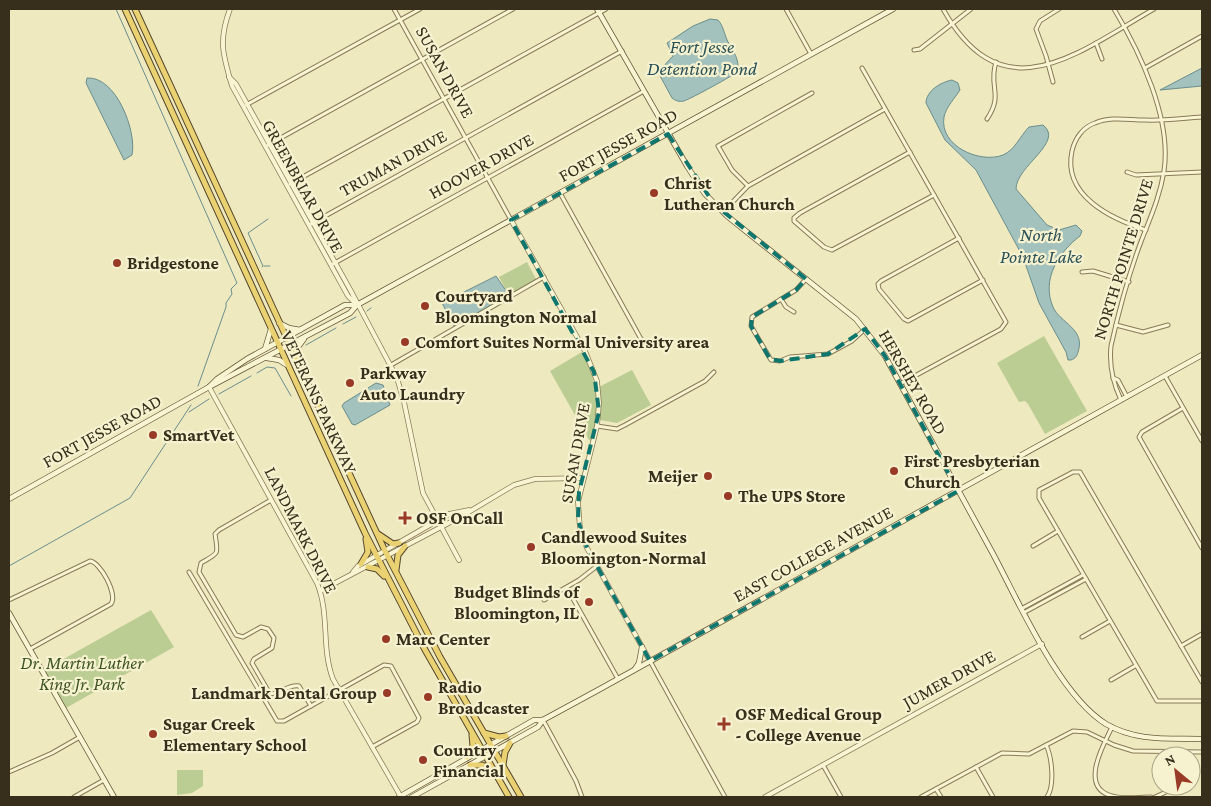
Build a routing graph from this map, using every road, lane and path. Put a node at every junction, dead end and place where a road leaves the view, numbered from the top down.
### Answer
1 (125, 9) edge
2 (135, 9) edge
3 (230, 9) edge
4 (394, 9) edge
5 (420, 9) edge
6 (514, 9) edge
7 (606, 9) edge
8 (786, 9) edge
9 (892, 9) edge
10 (943, 9) edge
11 (971, 9) edge
12 (1059, 9) edge
13 (1114, 9) edge
14 (1154, 9) edge
15 (598, 11) edge
16 (400, 20) junction
17 (952, 24) junction
18 (1124, 26) junction
19 (1202, 36) edge
20 (1096, 43) junction
21 (914, 50) dead end
22 (622, 52) junction
23 (811, 54) junction
24 (422, 59) junction
25 (1102, 59) dead end
26 (996, 62) junction
27 (1048, 66) junction
28 (862, 68) dead end
29 (1145, 68) junction
30 (1053, 82) dead end
31 (644, 91) junction
32 (812, 93) dead end
33 (444, 98) junction
34 (246, 105) junction
35 (885, 109) junction
36 (1202, 117) edge
37 (987, 119) dead end
38 (1160, 120) junction
39 (668, 134) junction
40 (466, 138) junction
41 (268, 145) junction
42 (910, 152) junction
43 (1127, 172) dead end
44 (1202, 172) edge
45 (1163, 174) junction
46 (488, 178) junction
47 (290, 185) junction
48 (748, 186) junction
49 (560, 193) junction
50 (934, 195) junction
51 (723, 212) junction
52 (511, 220) junction
53 (311, 224) junction
54 (1146, 230) junction
55 (959, 238) junction
56 (334, 264) junction
57 (1082, 272) dead end
58 (544, 278) junction
59 (806, 279) junction
60 (983, 280) junction
61 (1129, 282) junction
62 (781, 299) junction
63 (357, 305) junction
64 (794, 312) dead end
65 (279, 323) junction
66 (1116, 325) junction
67 (1168, 325) dead end
68 (865, 328) junction
69 (270, 329) junction
70 (301, 330) junction
71 (305, 337) junction
72 (286, 338) junction
73 (277, 342) junction
74 (290, 345) junction
75 (649, 345) dead end
76 (264, 350) junction
77 (280, 350) junction
78 (1202, 355) edge
79 (266, 358) junction
80 (296, 360) junction
81 (287, 365) junction
82 (391, 365) junction
83 (714, 372) dead end
84 (1165, 376) junction
85 (1113, 378) junction
86 (900, 384) junction
87 (209, 387) junction
88 (1127, 397) junction
89 (1122, 400) junction
90 (1183, 408) junction
91 (597, 426) junction
92 (1202, 441) edge
93 (582, 478) junction
94 (958, 490) junction
95 (9, 498) edge
96 (272, 500) junction
97 (469, 510) junction
98 (437, 522) junction
99 (440, 527) junction
100 (1058, 531) junction
101 (376, 533) junction
102 (366, 536) junction
103 (399, 543) junction
104 (405, 546) junction
105 (1033, 546) dead end
106 (1202, 548) edge
107 (386, 554) junction
108 (377, 558) junction
109 (459, 560) dead end
110 (361, 564) junction
111 (597, 566) junction
112 (368, 567) junction
113 (189, 572) dead end
114 (352, 573) junction
115 (396, 573) junction
116 (1083, 575) junction
117 (1086, 579) junction
118 (388, 580) junction
119 (567, 588) junction
120 (320, 591) junction
121 (1049, 594) junction
122 (1051, 598) junction
123 (9, 600) edge
124 (544, 600) dead end
125 (1024, 610) junction
126 (9, 612) edge
127 (1110, 621) junction
128 (1202, 634) edge
129 (1082, 637) dead end
130 (1042, 644) junction
131 (1181, 646) junction
132 (642, 647) junction
133 (29, 649) junction
134 (650, 661) junction
135 (1135, 666) junction
136 (634, 670) junction
137 (618, 679) junction
138 (1111, 680) dead end
139 (1202, 682) edge
140 (339, 690) junction
141 (1202, 701) edge
142 (311, 706) junction
143 (543, 720) junction
144 (1112, 727) junction
145 (484, 733) junction
146 (472, 734) junction
147 (506, 736) junction
148 (80, 737) junction
149 (1202, 739) edge
150 (1105, 742) junction
151 (510, 743) junction
152 (490, 744) junction
153 (1046, 745) junction
154 (372, 747) junction
155 (481, 749) junction
156 (495, 752) junction
157 (1151, 752) edge
158 (467, 757) junction
159 (485, 757) junction
160 (470, 765) junction
161 (503, 765) junction
162 (822, 765) junction
163 (976, 767) junction
164 (493, 770) junction
165 (9, 772) edge
166 (104, 780) junction
167 (936, 789) junction
168 (74, 797) edge
169 (114, 797) edge
170 (400, 797) edge
171 (412, 797) edge
172 (509, 797) edge
173 (521, 797) edge
174 (582, 797) edge
175 (725, 797) edge
176 (764, 797) edge
177 (841, 797) edge
178 (921, 797) edge
179 (941, 797) edge
180 (993, 797) edge
181 (1047, 797) edge
182 (1151, 797) edge

1 - 69 highway, VETERANS PARKWAY
2 - 65 highway, VETERANS PARKWAY
3 - 34 street, GREENBRIAR DRIVE
4 - 16 street, SUSAN DRIVE
5 - 16 street
6 - 24 street
7 - 15 street
8 - 23 street
9 - 23 main road, FORT JESSE ROAD
10 - 17 street
11 - 17 street
12 - 27 street
13 - 18 street, NORTH POINTE DRIVE
14 - 18 street
15 - 22 main road, HERSHEY ROAD
15 - 33 street
16 - 24 street, SUSAN DRIVE
16 - 34 street
17 - 21 street
17 - 26 street
18 - 20 street
18 - 29 street, NORTH POINTE DRIVE
19 - 29 street
20 - 25 street
20 - 27 street
22 - 31 main road, HERSHEY ROAD
22 - 40 street, TRUMAN DRIVE
23 - 39 main road, FORT JESSE ROAD
24 - 33 street, SUSAN DRIVE
24 - 41 street
26 - 27 street
26 - 37 street
27 - 30 street
28 - 35 street
29 - 38 street, NORTH POINTE DRIVE
31 - 39 main road, HERSHEY ROAD
31 - 46 street, HOOVER DRIVE
32 - 48 street
33 - 40 street, SUSAN DRIVE
33 - 47 street
34 - 41 street, GREENBRIAR DRIVE
35 - 42 street
35 - 48 street
36 - 38 street
38 - 45 street, NORTH POINTE DRIVE
38 - 54 street
39 - 49 main road, FORT JESSE ROAD
39 - 51 main road, HERSHEY ROAD
40 - 46 street, SUSAN DRIVE
40 - 53 street, TRUMAN DRIVE
41 - 47 street, GREENBRIAR DRIVE
42 - 50 street
42 - 50 street
43 - 45 street
44 - 45 street
45 - 54 street, NORTH POINTE DRIVE
46 - 52 street, SUSAN DRIVE
46 - 56 street, HOOVER DRIVE
47 - 53 street, GREENBRIAR DRIVE
48 - 51 street
49 - 52 main road, FORT JESSE ROAD
49 - 75 street
50 - 55 street
51 - 59 main road, HERSHEY ROAD
52 - 58 street, SUSAN DRIVE
52 - 63 main road, FORT JESSE ROAD
53 - 56 street, GREENBRIAR DRIVE
54 - 61 street, NORTH POINTE DRIVE
55 - 60 street
55 - 60 street
56 - 63 street, GREENBRIAR DRIVE
57 - 61 street
58 - 82 street
58 - 91 street, SUSAN DRIVE
59 - 62 street
59 - 68 main road, HERSHEY ROAD
60 - 86 street
61 - 66 street, NORTH POINTE DRIVE
62 - 64 street
62 - 68 street
63 - 70 main road, FORT JESSE ROAD
63 - 71 main road, FORT JESSE ROAD
63 - 82 street, GREENBRIAR DRIVE
65 - 70 main road
65 - 72 highway, VETERANS PARKWAY
66 - 67 street
66 - 85 street, NORTH POINTE DRIVE
68 - 86 main road, HERSHEY ROAD
69 - 73 highway, VETERANS PARKWAY
69 - 76 main road
70 - 72 main road, FORT JESSE ROAD
71 - 74 main road, FORT JESSE ROAD
71 - 80 main road
72 - 73 main road, FORT JESSE ROAD
72 - 74 highway, VETERANS PARKWAY
73 - 76 main road, FORT JESSE ROAD
73 - 77 highway, VETERANS PARKWAY
74 - 77 main road, FORT JESSE ROAD
74 - 80 highway, VETERANS PARKWAY
76 - 87 main road, FORT JESSE ROAD
77 - 79 main road, FORT JESSE ROAD
77 - 81 highway, VETERANS PARKWAY
78 - 84 main road, EAST COLLEGE AVENUE
79 - 81 main road
79 - 87 main road, FORT JESSE ROAD
80 - 101 highway, VETERANS PARKWAY
81 - 102 highway, VETERANS PARKWAY
82 - 98 street, GREENBRIAR DRIVE
83 - 91 street
84 - 88 main road, EAST COLLEGE AVENUE
84 - 90 street
85 - 88 street
85 - 89 street, NORTH POINTE DRIVE
86 - 94 main road, HERSHEY ROAD
87 - 95 main road, FORT JESSE ROAD
87 - 96 street, LANDMARK DRIVE
88 - 89 main road, EAST COLLEGE AVENUE
89 - 94 main road, EAST COLLEGE AVENUE
90 - 92 street
90 - 106 street
91 - 93 street, SUSAN DRIVE
93 - 97 street
93 - 111 street, SUSAN DRIVE
94 - 125 main road, HERSHEY ROAD
94 - 134 main road, EAST COLLEGE AVENUE
96 - 120 street, LANDMARK DRIVE
96 - 142 street
97 - 98 street
97 - 99 street
98 - 99 street, GREENBRIAR DRIVE
98 - 103 street
99 - 104 street
99 - 109 street, GREENBRIAR DRIVE
100 - 105 street
100 - 116 street
100 - 131 street
101 - 103 highway
101 - 107 highway, VETERANS PARKWAY
102 - 108 highway, VETERANS PARKWAY
102 - 110 highway
103 - 107 street
104 - 107 street
104 - 115 highway
107 - 108 street
107 - 115 highway, VETERANS PARKWAY
108 - 110 street
108 - 112 street
108 - 118 highway, VETERANS PARKWAY
110 - 114 street
111 - 119 street
111 - 132 street, SUSAN DRIVE
112 - 114 street
112 - 118 highway
113 - 142 street
114 - 120 street
115 - 145 highway, VETERANS PARKWAY
116 - 117 street
116 - 121 street
117 - 122 street
117 - 127 street
118 - 146 highway, VETERANS PARKWAY
119 - 124 street
119 - 137 street
120 - 140 street, LANDMARK DRIVE
121 - 122 street
121 - 125 street
122 - 125 street
123 - 133 street
125 - 130 main road, HERSHEY ROAD
126 - 133 main road
127 - 129 street
127 - 135 street
128 - 131 street
130 - 144 main road, HERSHEY ROAD
130 - 162 street, JUMER DRIVE
131 - 139 street
132 - 134 street, SUSAN DRIVE
132 - 136 main road
133 - 148 main road
134 - 136 main road, EAST COLLEGE AVENUE
134 - 175 street, SUSAN DRIVE
135 - 138 street
135 - 141 street
136 - 137 main road, EAST COLLEGE AVENUE
137 - 143 main road, EAST COLLEGE AVENUE
140 - 142 street
140 - 154 street, LANDMARK DRIVE
140 - 154 street
143 - 147 main road, EAST COLLEGE AVENUE
143 - 151 main road, EAST COLLEGE AVENUE
143 - 174 street
144 - 149 main road, HERSHEY ROAD
144 - 150 street
145 - 147 highway
145 - 152 highway, VETERANS PARKWAY
146 - 155 highway, VETERANS PARKWAY
146 - 158 highway
147 - 152 main road, EAST COLLEGE AVENUE
148 - 165 street
148 - 166 main road
150 - 153 street
150 - 157 street
150 - 182 street
151 - 156 main road, EAST COLLEGE AVENUE
151 - 161 highway
152 - 155 main road, EAST COLLEGE AVENUE
152 - 156 highway, VETERANS PARKWAY
153 - 163 street
153 - 181 street
154 - 170 street, LANDMARK DRIVE
155 - 158 main road, EAST COLLEGE AVENUE
155 - 159 highway, VETERANS PARKWAY
156 - 159 main road, EAST COLLEGE AVENUE
156 - 161 highway, VETERANS PARKWAY
158 - 170 main road, EAST COLLEGE AVENUE
159 - 160 main road, EAST COLLEGE AVENUE
159 - 164 highway, VETERANS PARKWAY
160 - 164 highway
160 - 171 main road, EAST COLLEGE AVENUE
161 - 173 highway, VETERANS PARKWAY
162 - 176 street, JUMER DRIVE
162 - 177 street
163 - 167 street
163 - 180 street
164 - 172 highway, VETERANS PARKWAY
166 - 168 street
166 - 169 main road
167 - 178 street
167 - 179 street

